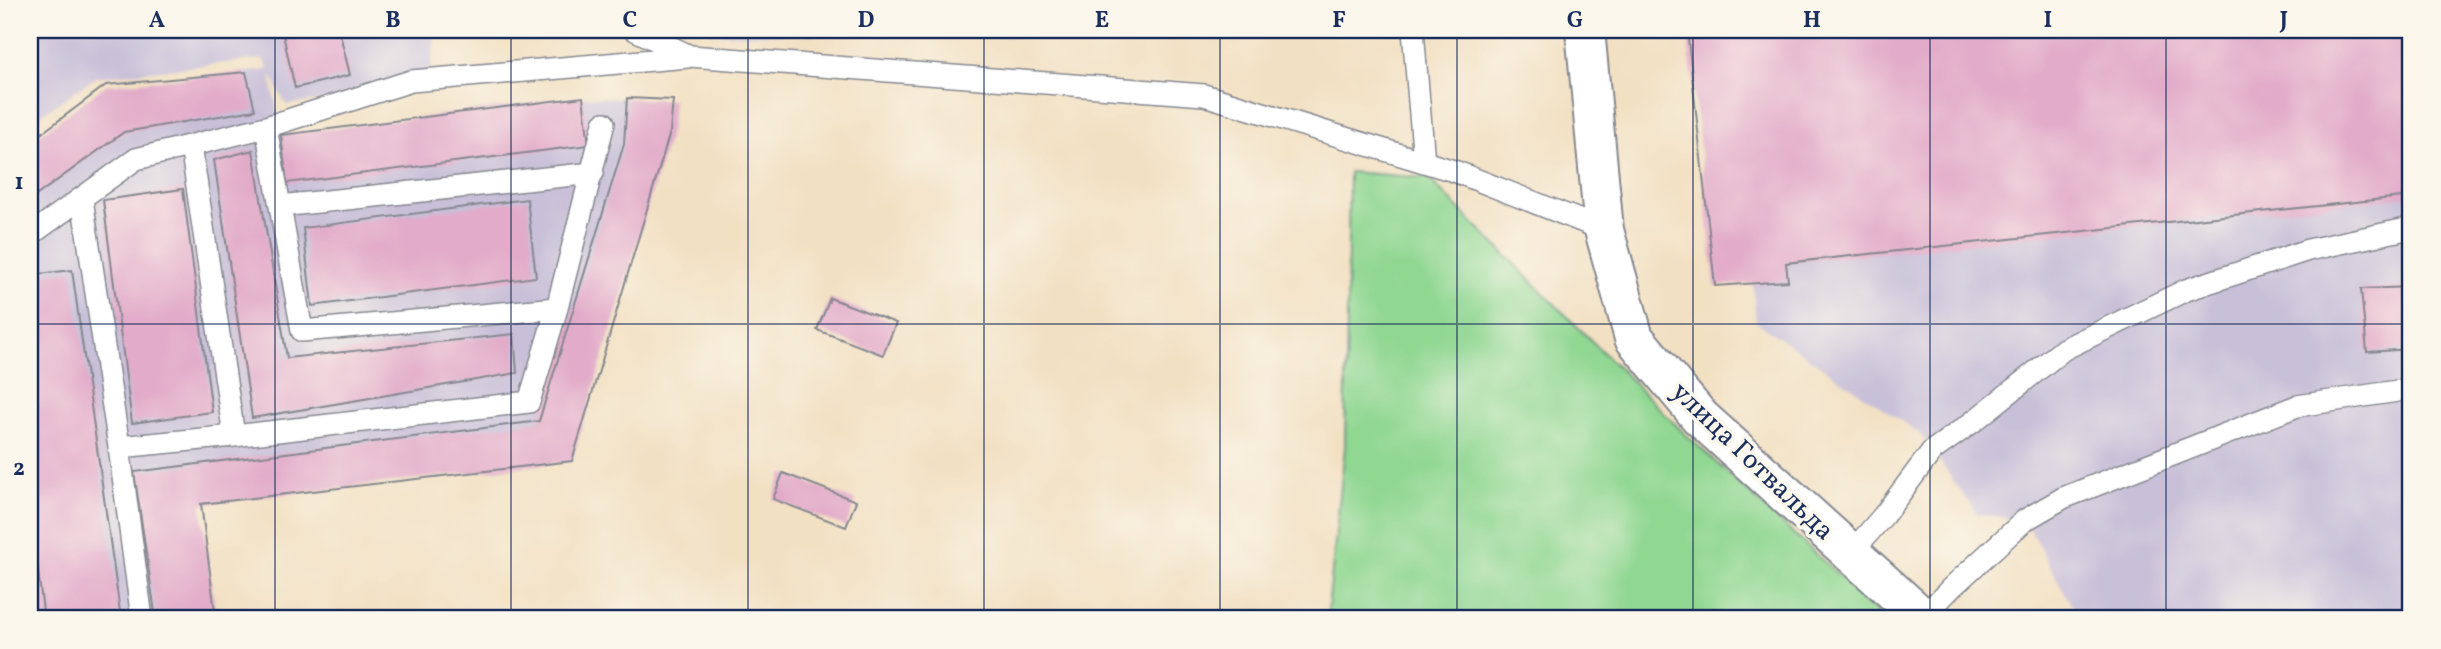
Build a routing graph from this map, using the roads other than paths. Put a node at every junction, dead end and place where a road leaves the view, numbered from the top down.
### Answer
1 (635, 30) edge
2 (1413, 30) edge
3 (1586, 30) edge
4 (690, 56) junction
5 (604, 122) dead end
6 (266, 127) junction
7 (191, 146) junction
8 (1423, 162) junction
9 (593, 173) junction
10 (82, 199) junction
11 (280, 206) junction
12 (2411, 228) edge
13 (1604, 230) junction
14 (30, 235) edge
15 (557, 308) junction
16 (2411, 388) edge
17 (234, 436) junction
18 (119, 447) junction
19 (1851, 553) junction
20 (1923, 618) edge
21 (142, 619) edge

1 - 4 lane
2 - 8 lane
3 - 13 main road, улица Готвальда
4 - 6 lane
4 - 8 lane
5 - 9 lane
6 - 7 lane
6 - 11 lane
7 - 10 lane
7 - 17 lane
8 - 13 lane
9 - 11 lane
9 - 15 lane
10 - 14 lane
10 - 18 lane
11 - 15 lane
12 - 19 lane
13 - 19 main road, улица Готвальда
15 - 17 lane
16 - 20 lane
17 - 18 lane
18 - 21 lane
19 - 20 main road, улица Готвальда

